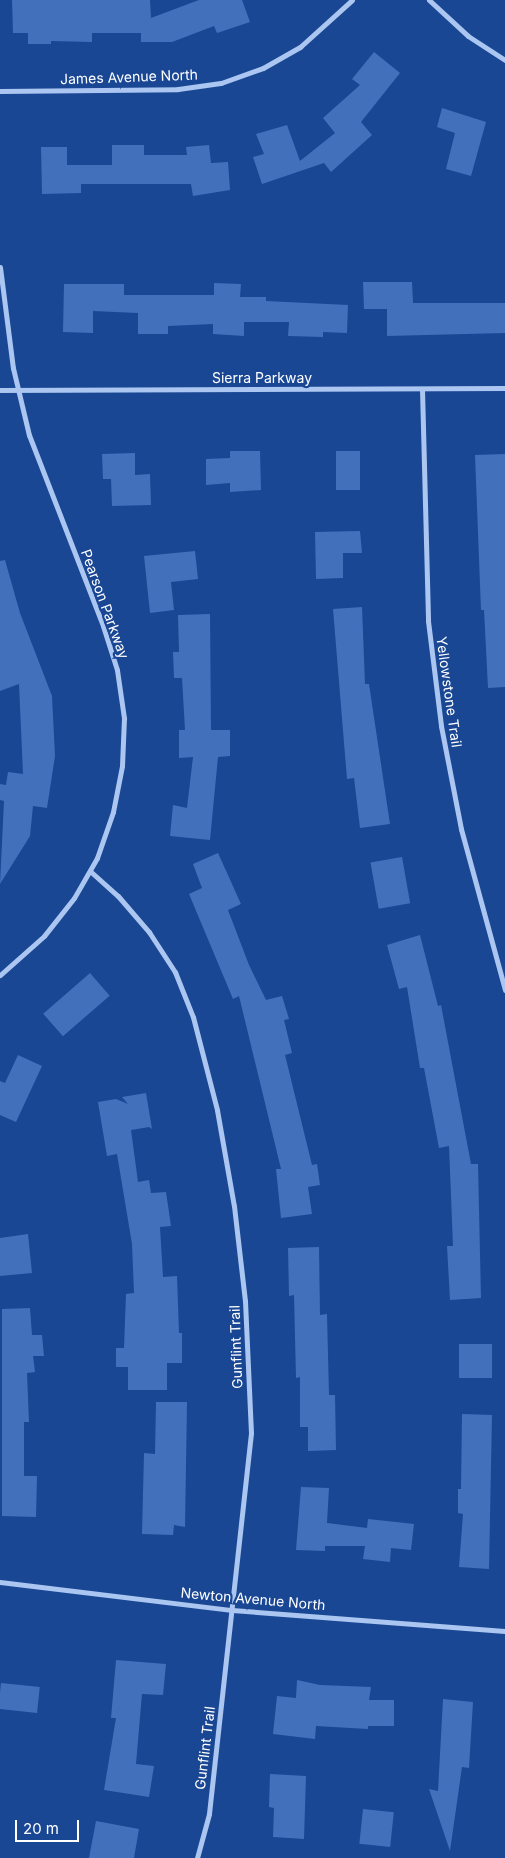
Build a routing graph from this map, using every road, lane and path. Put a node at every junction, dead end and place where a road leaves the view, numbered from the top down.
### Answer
1 (352, 0) edge
2 (429, 0) edge
3 (505, 60) edge
4 (0, 91) edge
5 (0, 267) edge
6 (505, 388) edge
7 (422, 389) junction
8 (0, 390) edge
9 (18, 390) junction
10 (90, 871) junction
11 (0, 975) edge
12 (505, 990) edge
13 (0, 1582) edge
14 (232, 1610) junction
15 (505, 1631) edge
16 (197, 1858) edge

1 - 4 street, James Avenue North
2 - 3 street
5 - 9 street
6 - 7 street, Sierra Parkway
7 - 9 street, Sierra Parkway
7 - 12 street, Yellowstone Trail
8 - 9 street, Sierra Parkway
9 - 10 street, Pearson Parkway
10 - 11 street, Pearson Parkway
10 - 14 street, Gunflint Trail
13 - 14 street, Newton Avenue North
14 - 15 street, Newton Avenue North
14 - 16 street, Gunflint Trail

